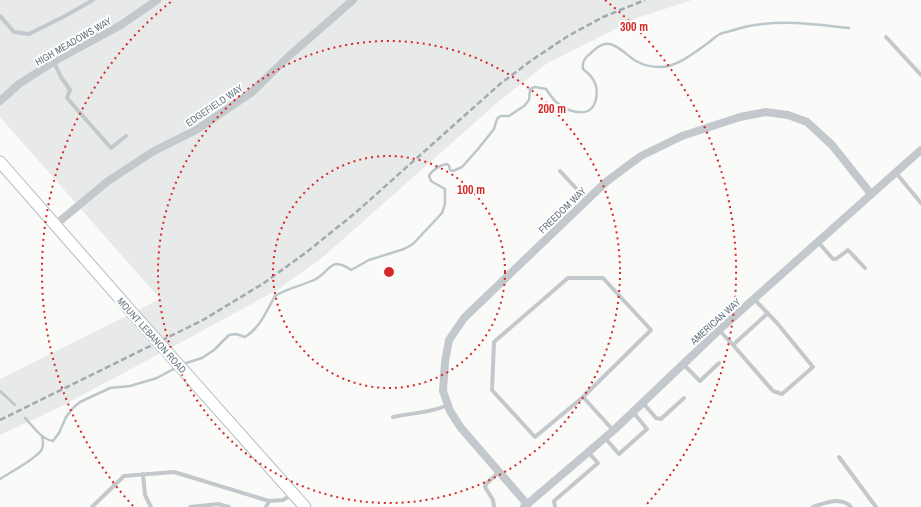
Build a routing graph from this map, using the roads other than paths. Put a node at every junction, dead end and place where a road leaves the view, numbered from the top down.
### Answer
1 (93, 0) edge
2 (157, 0) edge
3 (353, 0) edge
4 (0, 16) edge
5 (886, 37) dead end
6 (54, 62) junction
7 (921, 75) edge
8 (0, 101) edge
9 (126, 136) dead end
10 (921, 150) edge
11 (0, 162) edge
12 (560, 171) dead end
13 (896, 173) junction
14 (871, 194) junction
15 (587, 200) junction
16 (921, 203) edge
17 (55, 225) junction
18 (818, 242) junction
19 (865, 268) dead end
20 (754, 299) junction
21 (768, 314) junction
22 (719, 330) junction
23 (733, 346) junction
24 (719, 363) dead end
25 (682, 364) junction
26 (583, 397) junction
27 (684, 398) dead end
28 (642, 403) junction
29 (448, 404) junction
30 (633, 412) junction
31 (393, 417) dead end
32 (614, 430) junction
33 (605, 438) junction
34 (588, 452) junction
35 (838, 457) dead end
36 (499, 472) junction
37 (143, 474) junction
38 (294, 494) junction
39 (269, 501) junction
40 (525, 506) edge
41 (92, 507) edge
42 (151, 507) edge
43 (190, 507) edge
44 (228, 507) edge
45 (266, 507) edge
46 (305, 507) edge
47 (494, 507) edge
48 (555, 507) edge
49 (812, 507) edge
50 (851, 507) edge
51 (876, 507) edge

1 - 4 lane
2 - 6 street, HIGH MEADOWS WAY
3 - 17 street, EDGEFIELD WAY
5 - 7 lane
6 - 8 street, HIGH MEADOWS WAY
6 - 9 lane
10 - 13 street, AMERICAN WAY
11 - 17 street, MOUNT LEBANON ROAD
12 - 15 lane
13 - 14 street, AMERICAN WAY
13 - 16 lane
14 - 15 street, FREEDOM WAY
14 - 18 street, AMERICAN WAY
15 - 29 street, FREEDOM WAY
17 - 38 street, MOUNT LEBANON ROAD, bridge
18 - 19 lane
18 - 20 street, AMERICAN WAY
20 - 21 lane
20 - 22 street, AMERICAN WAY
21 - 23 lane
21 - 23 lane
22 - 23 lane
22 - 25 street, AMERICAN WAY
24 - 25 lane
25 - 28 street, AMERICAN WAY
26 - 26 lane
26 - 32 lane
27 - 28 lane
28 - 30 street, AMERICAN WAY
29 - 31 lane
29 - 36 street, FREEDOM WAY
30 - 32 street, AMERICAN WAY
30 - 33 lane
32 - 33 street, AMERICAN WAY
33 - 34 street, AMERICAN WAY
34 - 40 street, AMERICAN WAY
34 - 48 lane
35 - 51 lane
36 - 40 street, FREEDOM WAY
36 - 47 lane
37 - 39 lane
37 - 41 lane
37 - 42 lane
38 - 39 lane
38 - 46 street, MOUNT LEBANON ROAD
39 - 45 lane
43 - 44 lane
49 - 50 lane

